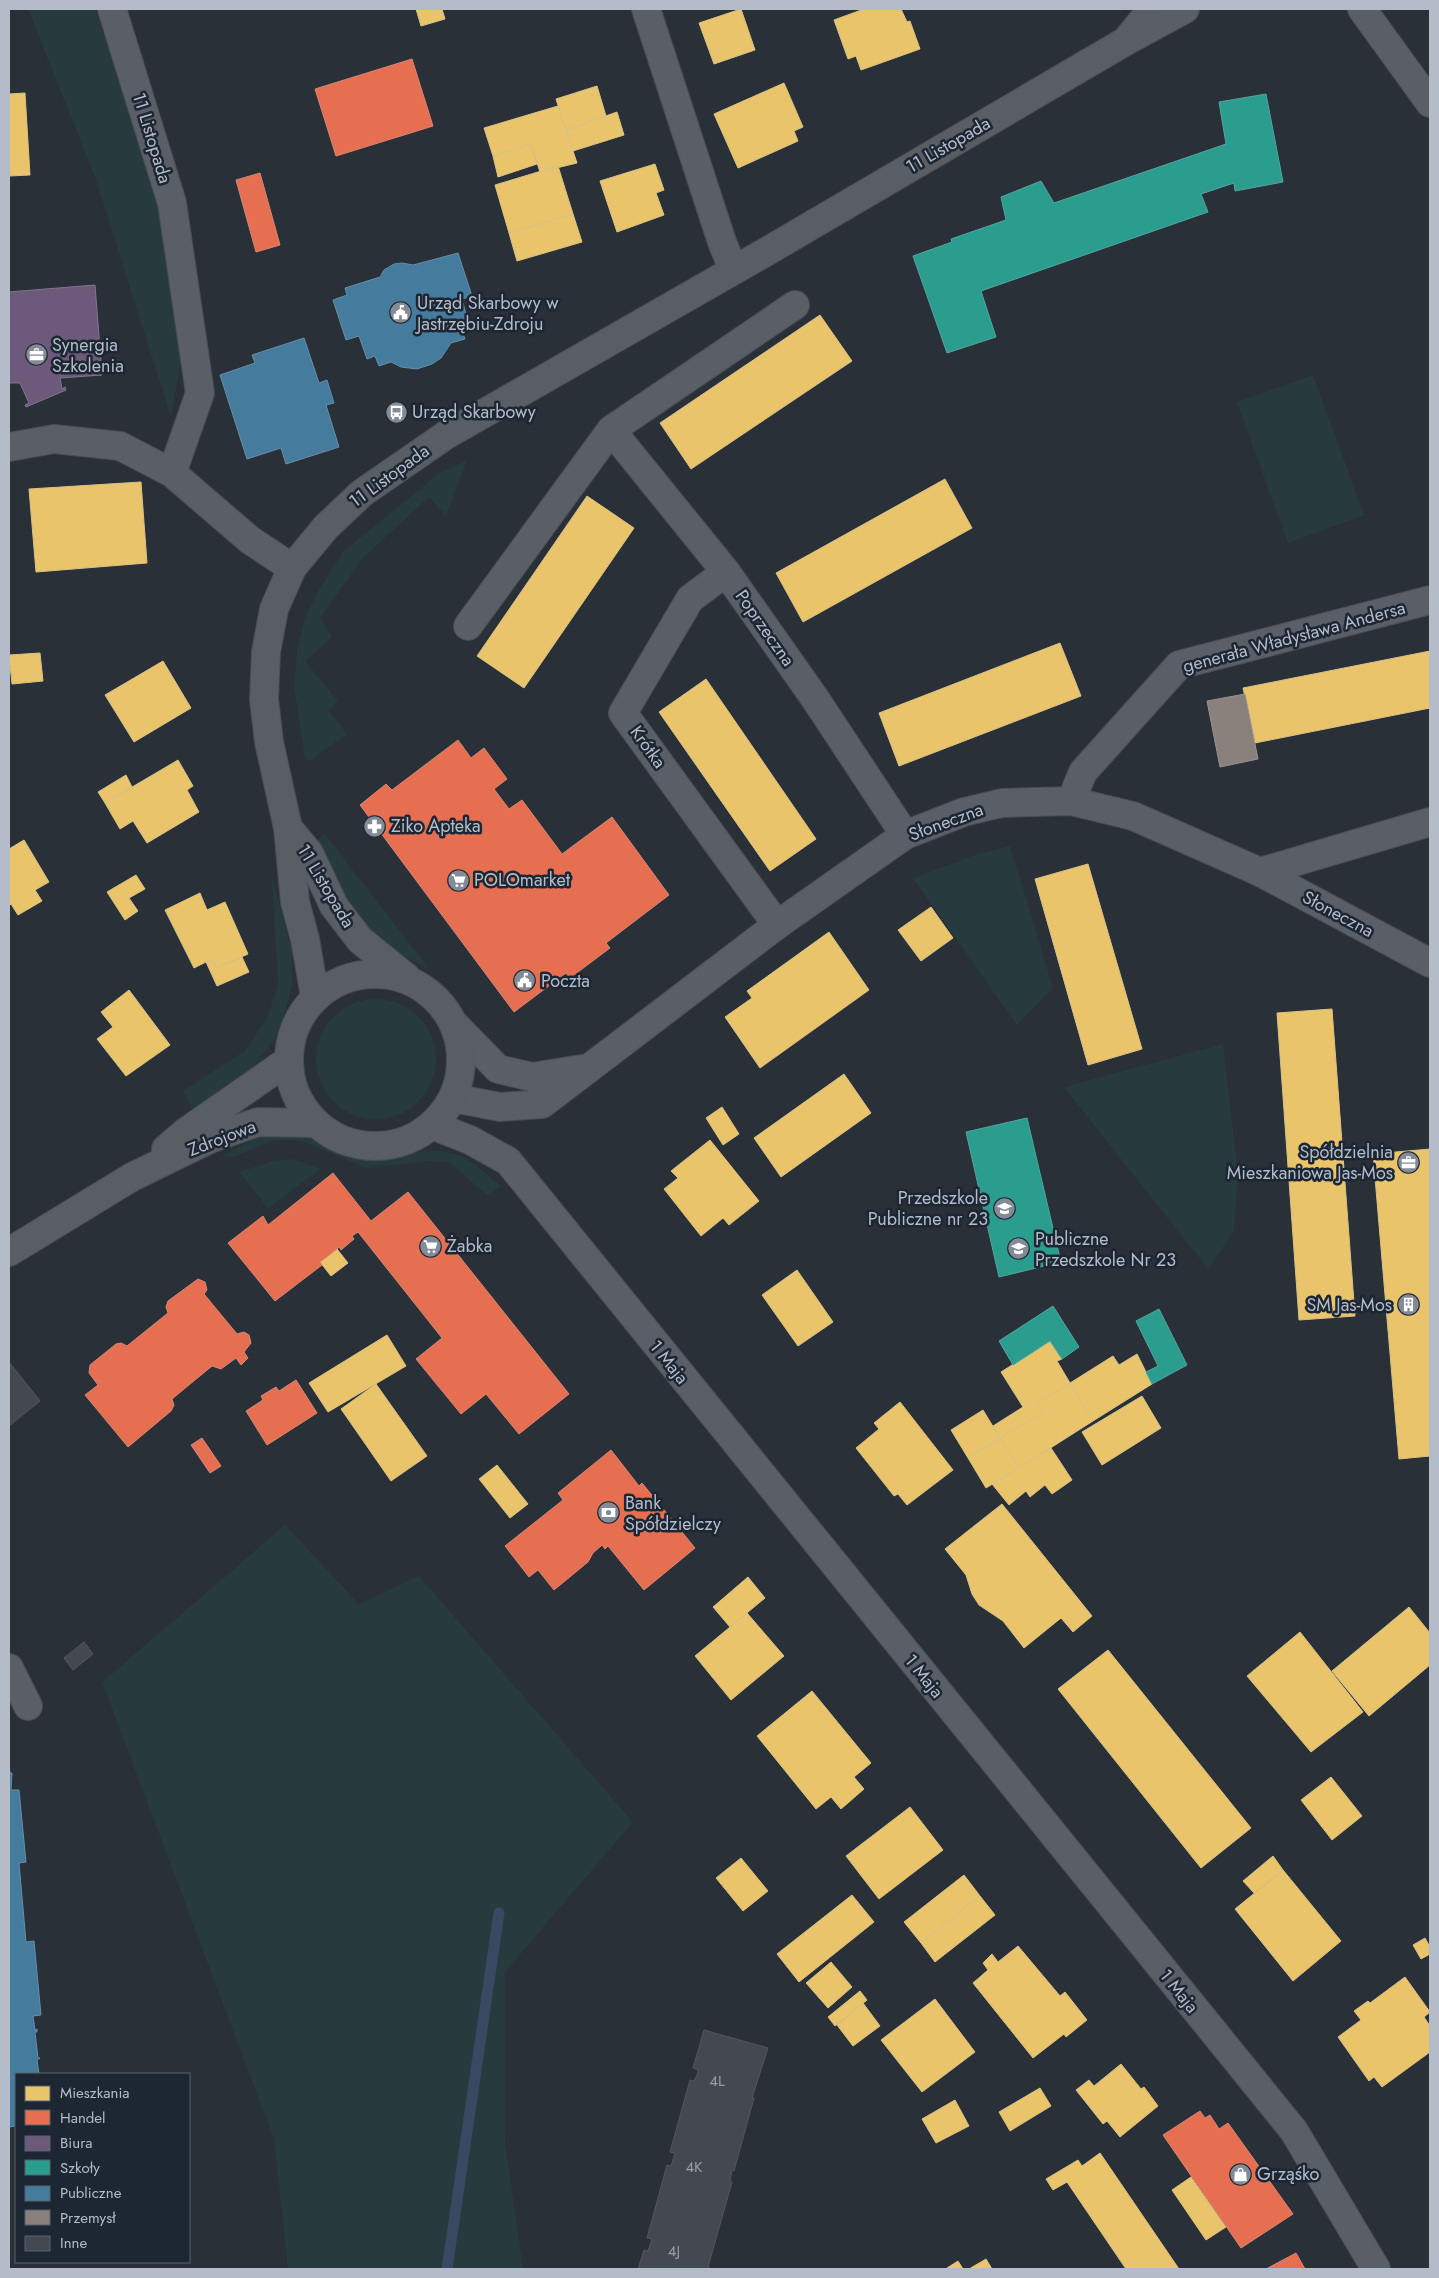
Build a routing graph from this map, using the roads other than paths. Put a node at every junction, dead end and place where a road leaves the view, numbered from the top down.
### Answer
1 (112, 9) edge
2 (646, 9) edge
3 (1152, 9) edge
4 (1185, 9) edge
5 (1362, 9) edge
6 (1126, 41) junction
7 (1430, 103) edge
8 (734, 270) junction
9 (795, 305) dead end
10 (611, 430) junction
11 (9, 447) edge
12 (172, 473) junction
13 (292, 568) junction
14 (726, 572) junction
15 (1430, 600) edge
16 (468, 626) dead end
17 (1071, 801) junction
18 (1430, 822) edge
19 (288, 828) junction
20 (906, 835) junction
21 (1260, 872) junction
22 (777, 926) junction
23 (1430, 963) edge
24 (410, 981) junction
25 (316, 998) junction
26 (454, 1024) junction
27 (289, 1060) junction
28 (589, 1068) junction
29 (453, 1098) junction
30 (316, 1123) junction
31 (432, 1125) junction
32 (132, 1177) junction
33 (9, 1252) edge
34 (9, 1668) edge
35 (28, 1706) dead end
36 (1376, 2269) edge

1 - 12 street, 11 Listopada
2 - 8 street
3 - 6 main road, 11 Listopada
4 - 6 street
5 - 7 street
6 - 8 main road, 11 Listopada
8 - 13 main road, 11 Listopada
9 - 10 street
10 - 14 street, Poprzeczna
10 - 16 street
11 - 12 street
12 - 13 street
13 - 19 main road, 11 Listopada
14 - 20 street, Poprzeczna
14 - 22 street, Krótka
15 - 17 street, generała Władysława Andersa
17 - 20 street, Słoneczna
17 - 21 street, Słoneczna
18 - 21 street
19 - 24 main road, 11 Listopada
19 - 25 main road, 11 Listopada
20 - 22 street, Słoneczna
21 - 23 street, Słoneczna
22 - 28 street, Słoneczna
24 - 25 main road
24 - 26 main road
25 - 27 main road
26 - 28 street, Słoneczna
26 - 29 main road
27 - 30 main road
27 - 32 main road, Zdrojowa
28 - 29 street, Słoneczna
29 - 31 main road
30 - 31 main road
30 - 32 main road, Zdrojowa
31 - 36 street, 1 Maja
32 - 33 main road, Zdrojowa
34 - 35 street

